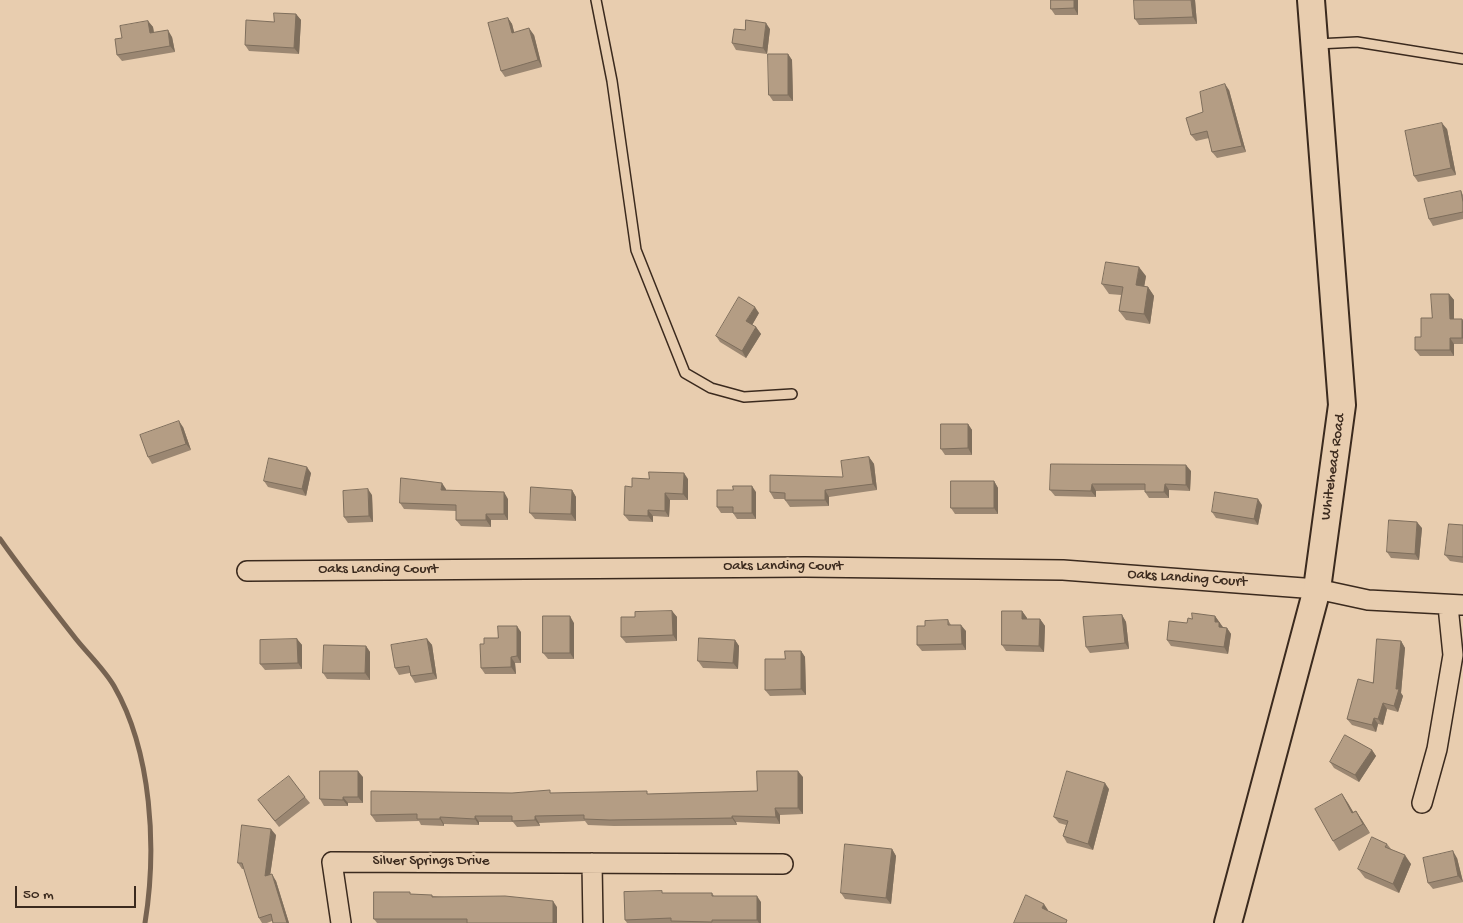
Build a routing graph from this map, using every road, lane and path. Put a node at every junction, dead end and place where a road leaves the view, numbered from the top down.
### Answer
1 (596, 0) edge
2 (1311, 0) edge
3 (1314, 45) junction
4 (1463, 59) edge
5 (792, 394) dead end
6 (247, 570) dead end
7 (1317, 589) junction
8 (1456, 606) edge
9 (1422, 803) dead end
10 (592, 863) junction
11 (783, 864) dead end
12 (341, 923) edge
13 (593, 923) edge
14 (1228, 923) edge

1 - 5 lane
2 - 3 street, Whitehead Road
3 - 4 lane
3 - 7 street, Whitehead Road
6 - 7 street, Oaks Landing Court
7 - 8 street, Oaks Landing Court
7 - 14 street, Whitehead Road
8 - 9 street
10 - 11 street, Silver Springs Drive
10 - 12 street, Silver Springs Drive
10 - 13 street

